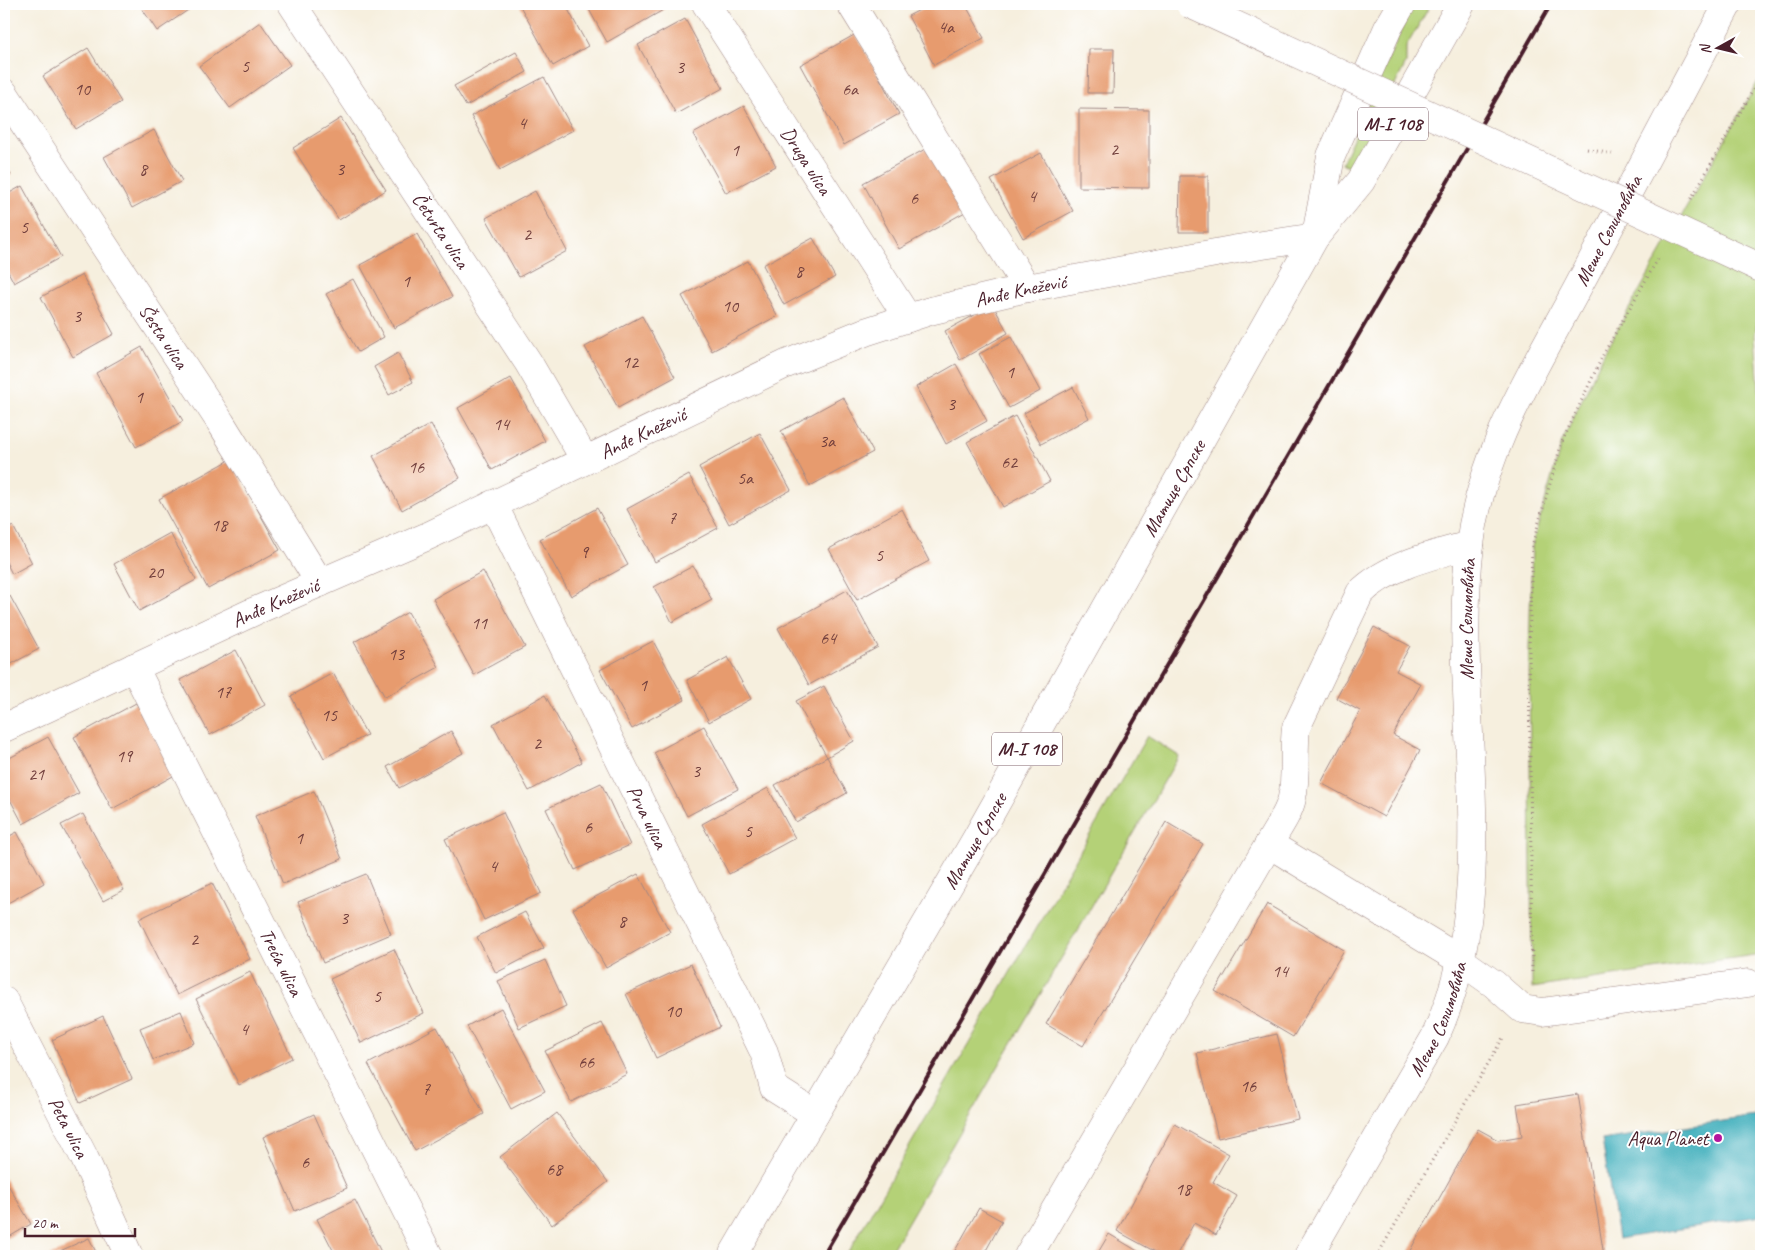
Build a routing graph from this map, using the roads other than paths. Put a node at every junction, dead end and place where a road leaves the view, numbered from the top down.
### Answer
1 (292, 4) edge
2 (706, 4) edge
3 (852, 4) edge
4 (1190, 4) edge
5 (1402, 4) edge
6 (1461, 4) edge
7 (1728, 4) edge
8 (4, 93) edge
9 (1315, 238) junction
10 (1761, 268) edge
11 (1027, 288) junction
12 (908, 318) junction
13 (585, 460) junction
14 (493, 504) junction
15 (1470, 545) junction
16 (320, 583) junction
17 (134, 667) junction
18 (4, 728) edge
19 (1269, 844) junction
20 (1460, 960) junction
21 (1748, 983) dead end
22 (4, 1001) edge
23 (815, 1114) junction
24 (129, 1256) edge
25 (429, 1256) edge
26 (732, 1256) edge
27 (1028, 1256) edge
28 (1308, 1256) edge

1 - 13 street, Četvrta ulica
2 - 12 street, Druga ulica
3 - 11 street
4 - 10 street, bridge
5 - 9 street, M-I 108
6 - 9 street, M-I 108
7 - 15 street, Меше Селимовића
8 - 16 street, Šesta ulica
9 - 11 street, Anđe Knežević
9 - 23 street, Матице Српске / M-I 108
11 - 12 street, Anđe Knežević
12 - 13 street, Anđe Knežević
13 - 14 street, Anđe Knežević
14 - 16 street, Anđe Knežević
14 - 23 street, Prva ulica
15 - 19 street
15 - 20 street, Меше Селимовића
16 - 17 street, Anđe Knežević
17 - 18 street, Anđe Knežević
17 - 25 street, Treća ulica
19 - 20 street
19 - 27 street
20 - 21 street
20 - 28 street, Меше Селимовића
22 - 24 street, Peta ulica
23 - 26 street, Матице Српске / M-I 108

